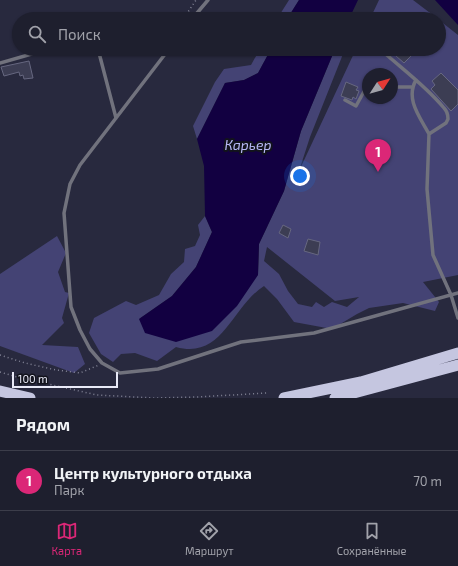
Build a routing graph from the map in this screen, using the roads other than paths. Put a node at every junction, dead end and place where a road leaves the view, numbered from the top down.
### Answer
1 (208, 0) edge
2 (198, 12) edge
3 (24, 56) edge
4 (100, 56) edge
5 (164, 56) edge
6 (388, 56) edge
7 (0, 63) edge
8 (416, 80) junction
9 (398, 87) edge
10 (411, 87) junction
11 (362, 95) edge
12 (344, 100) dead end
13 (116, 118) junction
14 (429, 134) junction
15 (458, 293) edge
16 (451, 295) junction
17 (458, 318) edge
18 (458, 353) edge
19 (458, 365) edge
20 (0, 391) edge
21 (30, 398) edge
22 (284, 398) edge
23 (335, 398) edge

1 - 2 lane
3 - 7 lane
4 - 13 lane
5 - 13 lane
6 - 8 lane
8 - 10 lane
8 - 14 lane
9 - 10 lane
10 - 14 lane
11 - 12 lane
13 - 16 lane
14 - 16 lane
15 - 16 lane
16 - 17 lane
18 - 22 highway
19 - 23 highway
20 - 21 highway

